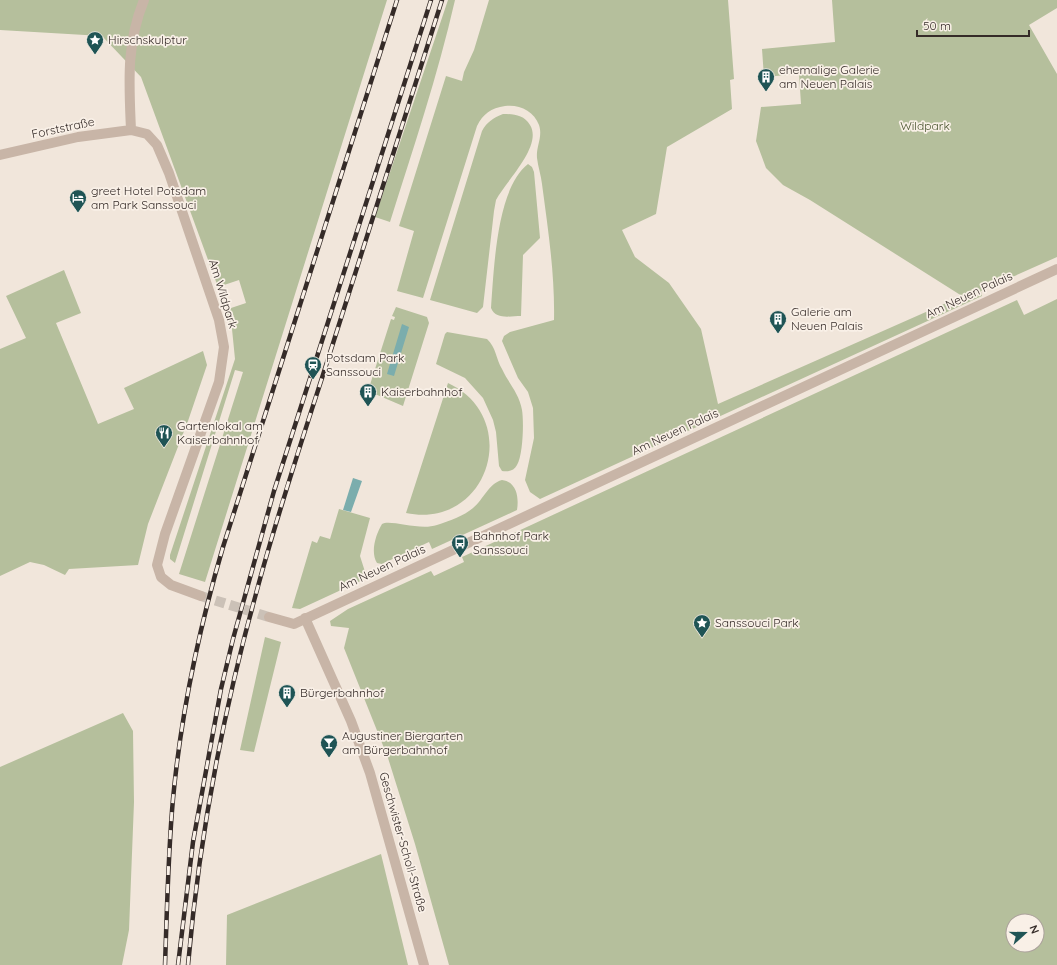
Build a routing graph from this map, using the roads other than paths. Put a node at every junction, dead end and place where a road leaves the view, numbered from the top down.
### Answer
1 (144, 0) edge
2 (132, 130) junction
3 (0, 156) edge
4 (1057, 269) edge
5 (201, 596) tunnel mouth
6 (269, 617) tunnel mouth
7 (305, 618) junction
8 (424, 965) edge

1 - 2 street
2 - 3 street, Forststraße
2 - 5 street, Am Wildpark
4 - 7 street, Am Neuen Palais
6 - 7 street
7 - 8 street, Geschwister-Scholl-Straße

